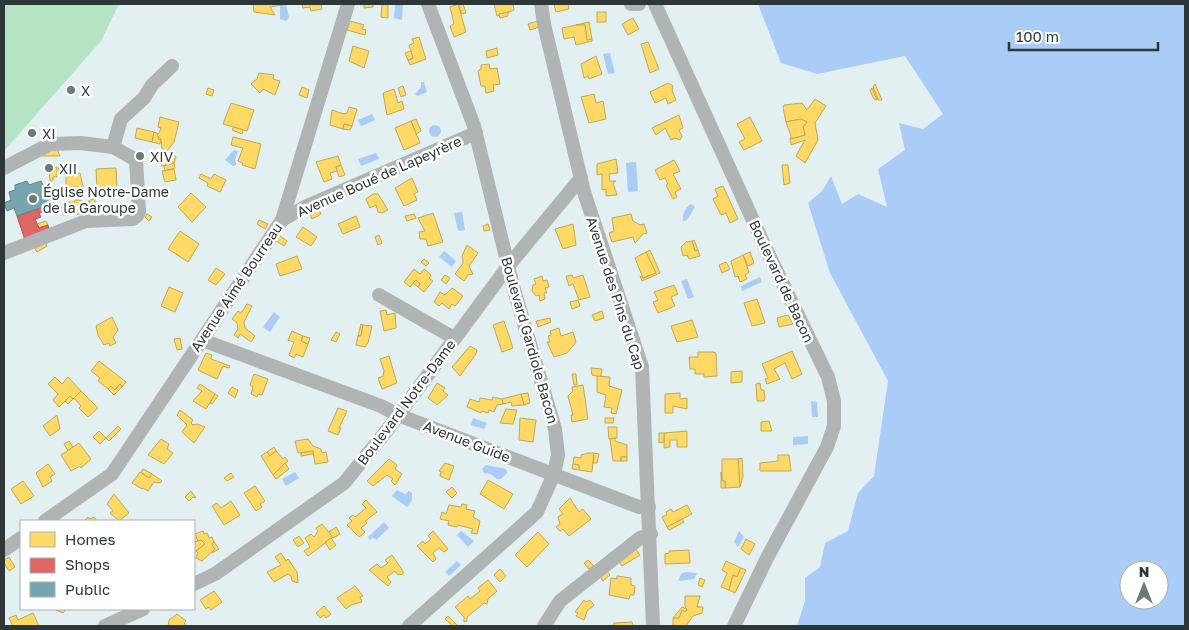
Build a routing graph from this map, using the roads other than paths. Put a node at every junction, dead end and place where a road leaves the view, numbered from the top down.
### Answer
1 (348, 4) edge
2 (428, 4) edge
3 (541, 4) edge
4 (631, 4) edge
5 (639, 4) edge
6 (656, 4) edge
7 (172, 66) dead end
8 (476, 133) junction
9 (114, 147) junction
10 (4, 168) edge
11 (581, 178) junction
12 (282, 220) junction
13 (4, 252) edge
14 (509, 265) junction
15 (379, 294) dead end
16 (454, 338) junction
17 (202, 340) junction
18 (398, 415) junction
19 (554, 474) junction
20 (649, 508) junction
21 (46, 520) edge
22 (651, 534) junction
23 (20, 539) edge
24 (4, 550) edge
25 (195, 584) edge
26 (142, 610) edge
27 (122, 623) edge
28 (105, 626) edge
29 (409, 626) edge
30 (544, 626) edge
31 (653, 626) edge
32 (734, 626) edge

1 - 12 street, Avenue Aimé Bourreau
2 - 8 street, Boulevard Gardiole Bacon
3 - 11 street, Avenue des Pins du Cap
4 - 5 street
6 - 32 street, Boulevard de Bacon
7 - 9 street
8 - 12 street, Avenue Boué de Lapeyrère
8 - 14 street, Boulevard Gardiole Bacon
9 - 10 street
9 - 13 street
11 - 14 street, Boulevard Notre-Dame
11 - 20 street, Avenue des Pins du Cap
12 - 17 street, Avenue Aimé Bourreau
14 - 16 street, Boulevard Notre-Dame
14 - 19 street, Boulevard Gardiole Bacon
15 - 16 street
16 - 18 street, Boulevard Notre-Dame
17 - 18 street, Avenue Guide
17 - 21 street, Avenue Aimé Bourreau
18 - 19 street, Avenue Guide
18 - 25 street, Boulevard Notre-Dame
19 - 20 street, Avenue Guide
19 - 29 street, Boulevard Gardiole Bacon
20 - 22 street, Avenue des Pins du Cap
22 - 30 street
22 - 31 street
23 - 24 street
26 - 27 street
27 - 28 street

